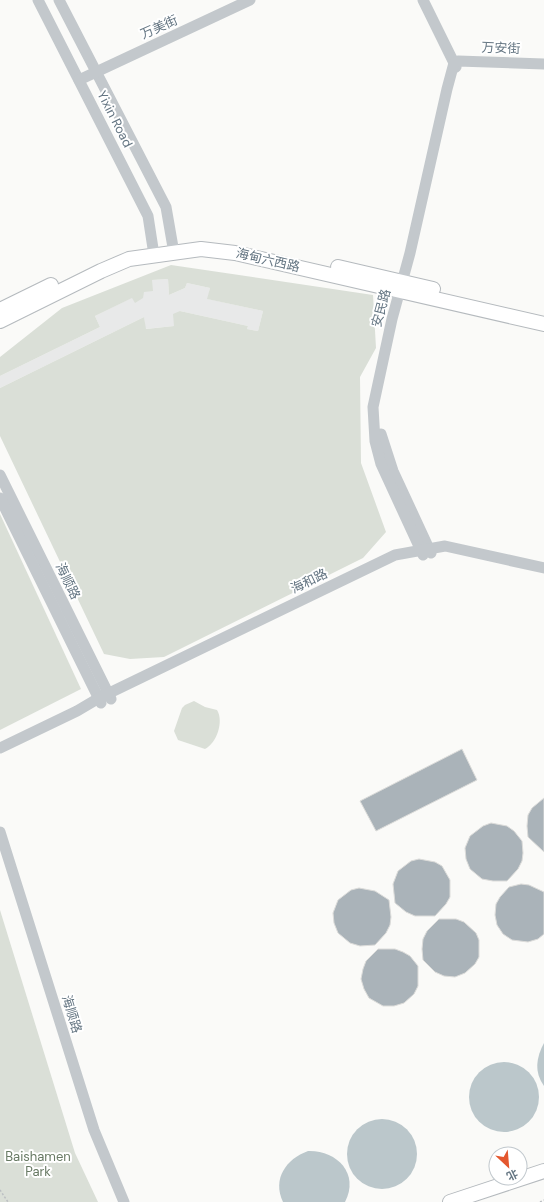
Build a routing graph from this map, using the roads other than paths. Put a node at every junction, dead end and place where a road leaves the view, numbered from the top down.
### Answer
1 (38, 0) edge
2 (59, 0) edge
3 (241, 0) edge
4 (250, 0) edge
5 (423, 0) edge
6 (428, 0) edge
7 (457, 64) junction
8 (544, 64) edge
9 (544, 67) edge
10 (95, 70) junction
11 (78, 78) junction
12 (173, 248) junction
13 (153, 251) junction
14 (404, 287) junction
15 (0, 310) edge
16 (544, 315) edge
17 (0, 321) edge
18 (544, 324) edge
19 (0, 476) edge
20 (0, 498) edge
21 (426, 552) junction
22 (544, 568) edge
23 (544, 573) edge
24 (105, 698) junction
25 (0, 748) edge
26 (0, 753) edge
27 (0, 832) edge
28 (0, 849) edge
29 (544, 1171) edge
30 (544, 1176) edge
31 (120, 1202) edge
32 (124, 1202) edge
33 (450, 1202) edge
34 (465, 1202) edge

1 - 11 street, Yixin Road
2 - 10 street, Yixin Road
3 - 10 street, 万美街
4 - 10 street, 万美街
5 - 7 street
6 - 7 street
7 - 8 street, 万安街
7 - 9 street, 万安街
7 - 14 street, 安民路
10 - 11 street, 万美街
10 - 12 street, Yixin Road
11 - 13 street, Yixin Road
12 - 13 main road, 海甸六西路
12 - 14 main road, 海甸六西路
13 - 15 main road, 海甸六西路
13 - 17 main road, 海甸六西路
14 - 16 main road, 海甸六西路
14 - 18 main road, 海甸六西路
14 - 21 street, 安民路
19 - 24 street, 海顺路
20 - 24 street, 海顺路
21 - 22 street, 海和路
21 - 23 street, 海和路
21 - 24 street, 海和路
24 - 25 street
24 - 26 street
27 - 32 street, 海顺路
28 - 31 street, 海顺路
29 - 33 main road
30 - 34 main road

